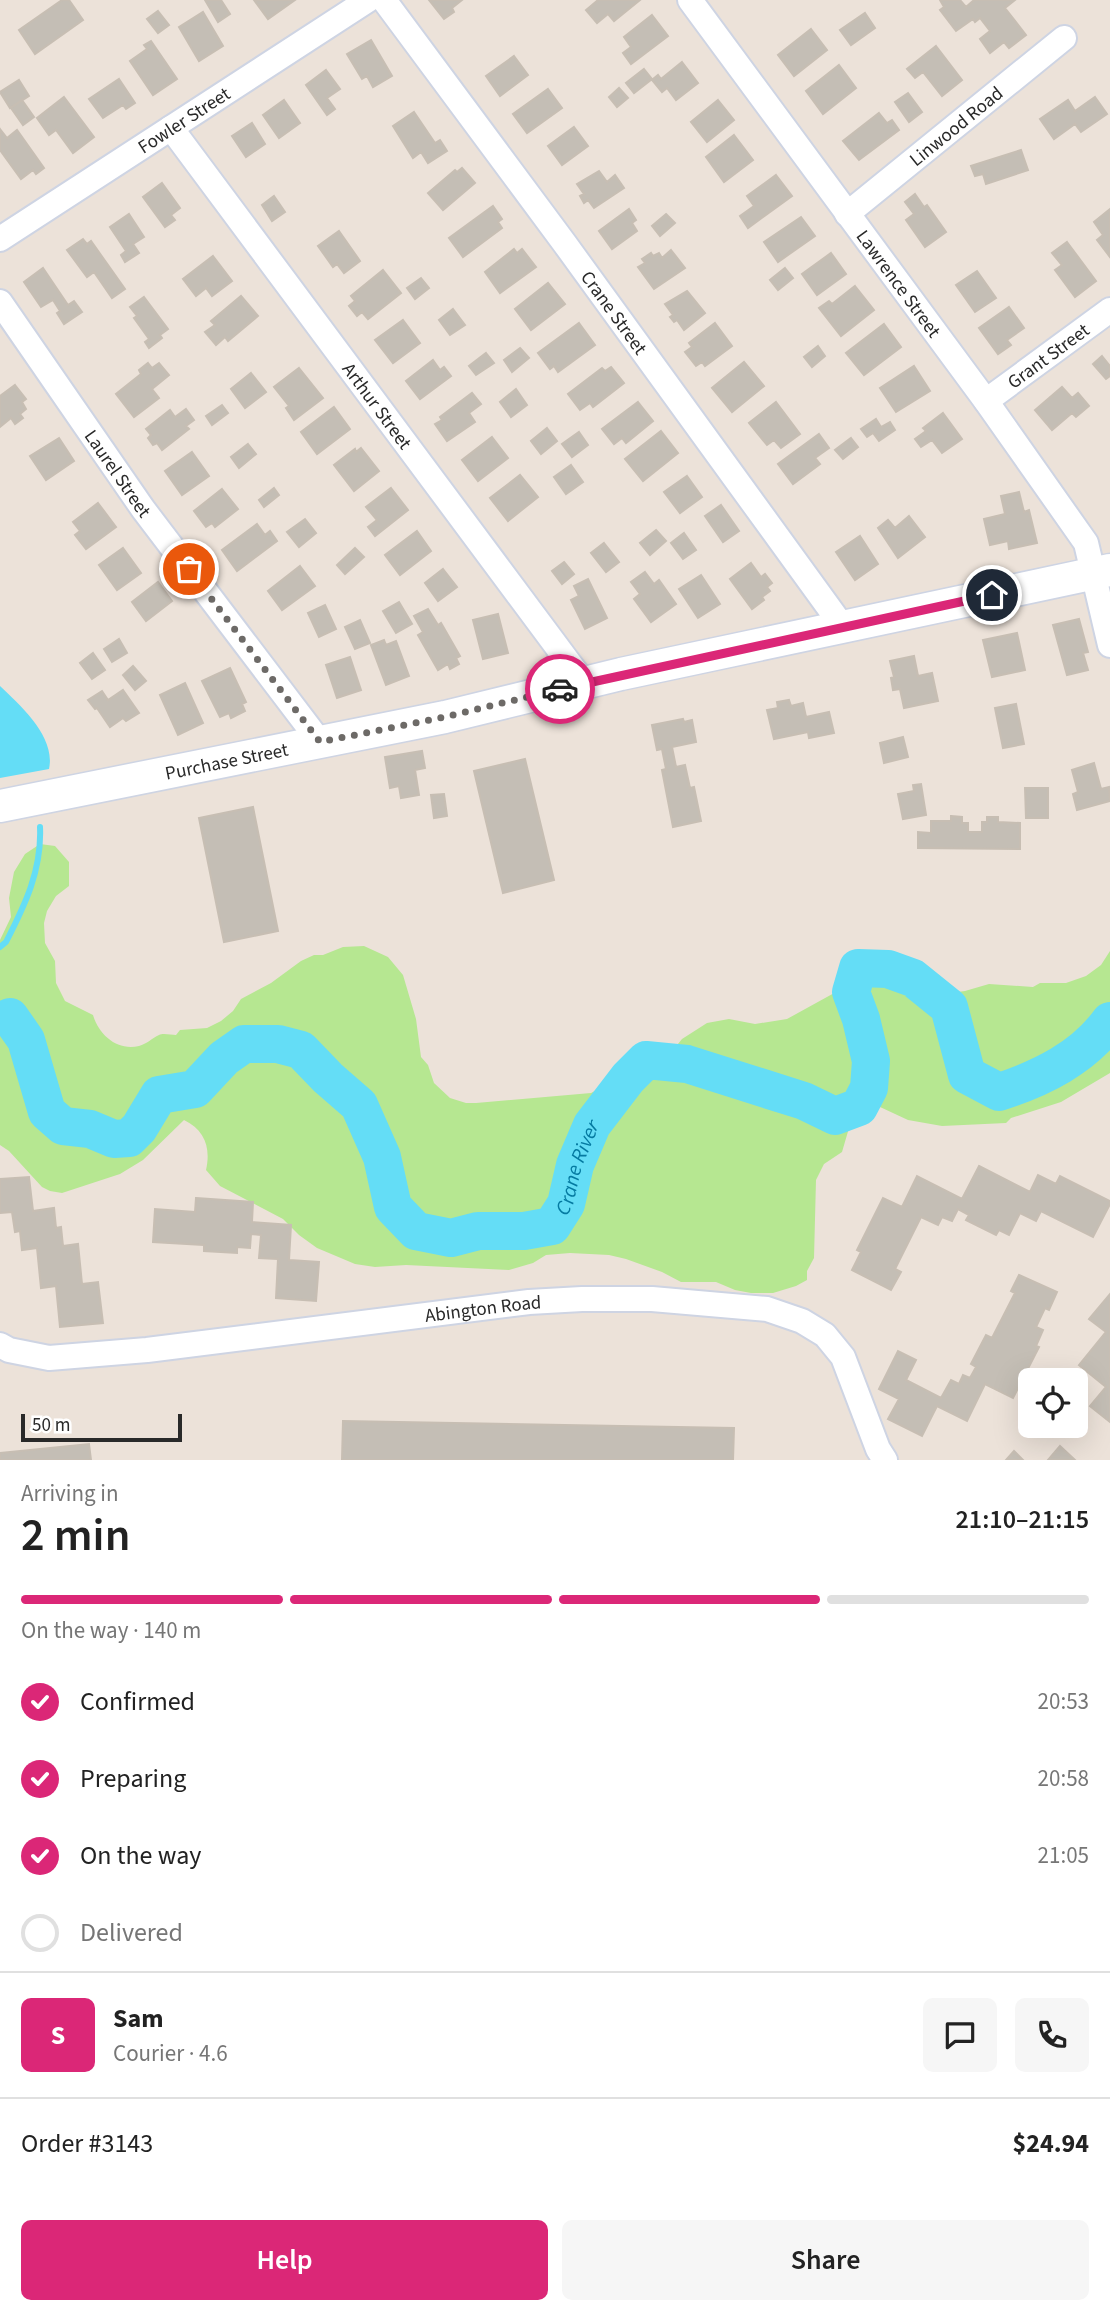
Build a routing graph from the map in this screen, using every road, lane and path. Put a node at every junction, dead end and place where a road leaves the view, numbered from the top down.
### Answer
1 (368, 0) edge
2 (384, 0) edge
3 (690, 0) edge
4 (1064, 38) dead end
5 (172, 128) junction
6 (847, 214) junction
7 (0, 239) edge
8 (0, 302) edge
9 (1110, 310) edge
10 (985, 401) junction
11 (1102, 571) edge
12 (843, 627) junction
13 (1110, 645) edge
14 (584, 683) junction
15 (320, 742) junction
16 (0, 806) edge
17 (0, 1345) edge
18 (885, 1460) edge

1 - 5 street, Fowler Street
2 - 12 street, Crane Street
3 - 6 street, Lawrence Street
4 - 6 street, Linwood Road
5 - 7 street, Fowler Street
5 - 14 street, Arthur Street
6 - 10 street, Lawrence Street
8 - 15 street, Laurel Street
9 - 10 street, Grant Street
10 - 11 street, Lawrence Street
11 - 12 street, Purchase Street
11 - 13 street, Lawrence Street
12 - 14 street, Purchase Street
14 - 15 street, Purchase Street
15 - 16 street, Purchase Street
17 - 18 street, Abington Road

